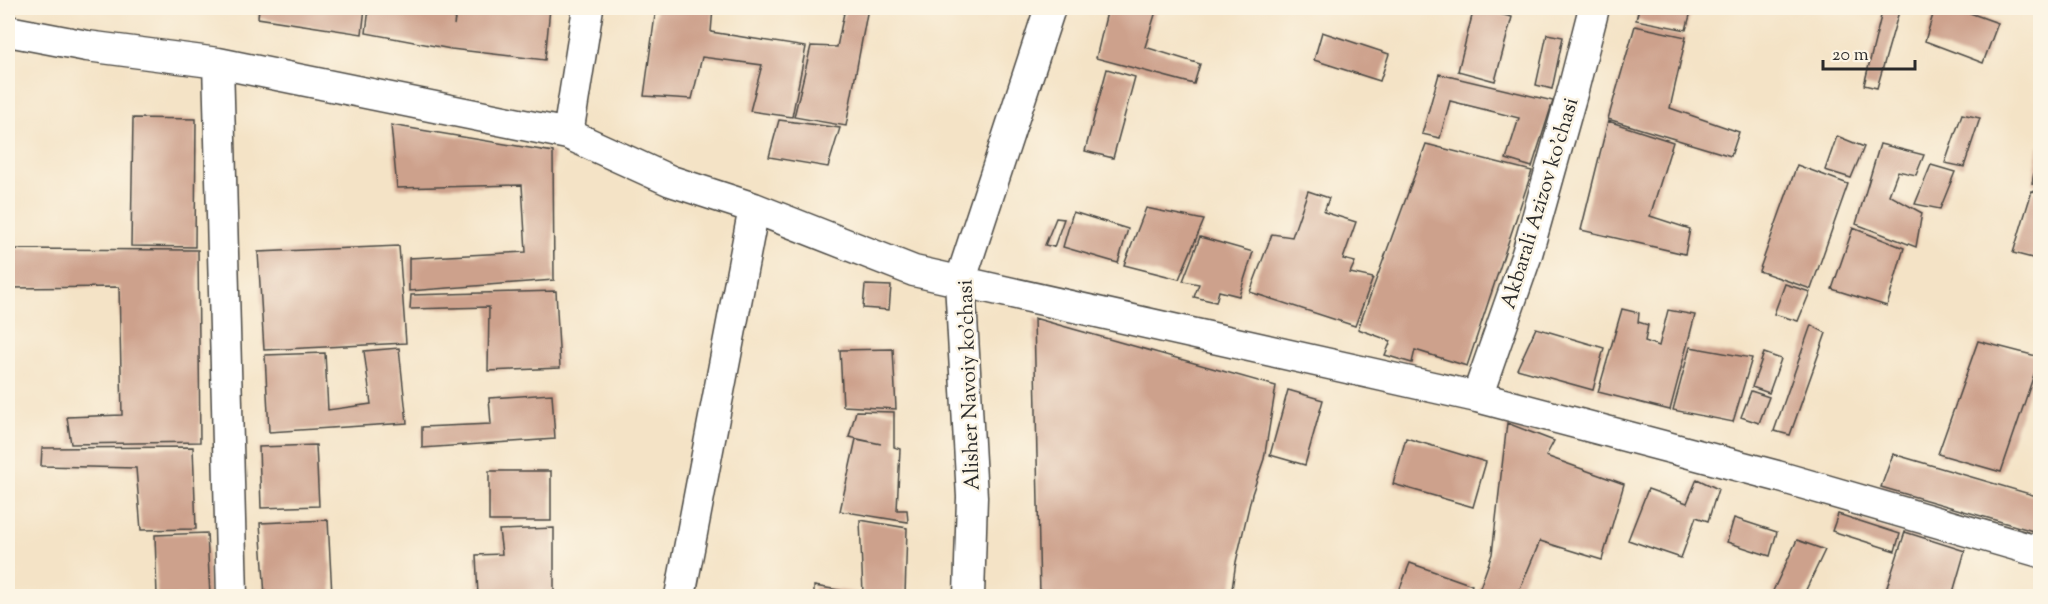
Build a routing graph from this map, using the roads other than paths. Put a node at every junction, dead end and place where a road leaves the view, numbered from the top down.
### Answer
1 (588, 8) edge
2 (1050, 8) edge
3 (1594, 8) edge
4 (8, 31) edge
5 (218, 63) junction
6 (568, 134) junction
7 (754, 208) junction
8 (960, 282) junction
9 (1477, 397) junction
10 (2040, 552) edge
11 (232, 597) edge
12 (680, 597) edge
13 (969, 597) edge

1 - 6 street
2 - 8 street, Alisher Navoiy ko'chasi
3 - 9 street, Akbarali Azizov ko'chasi
4 - 5 street
5 - 6 street
5 - 11 street
6 - 7 street
7 - 8 street
7 - 12 street
8 - 9 street
8 - 13 street, Alisher Navoiy ko'chasi
9 - 10 street

